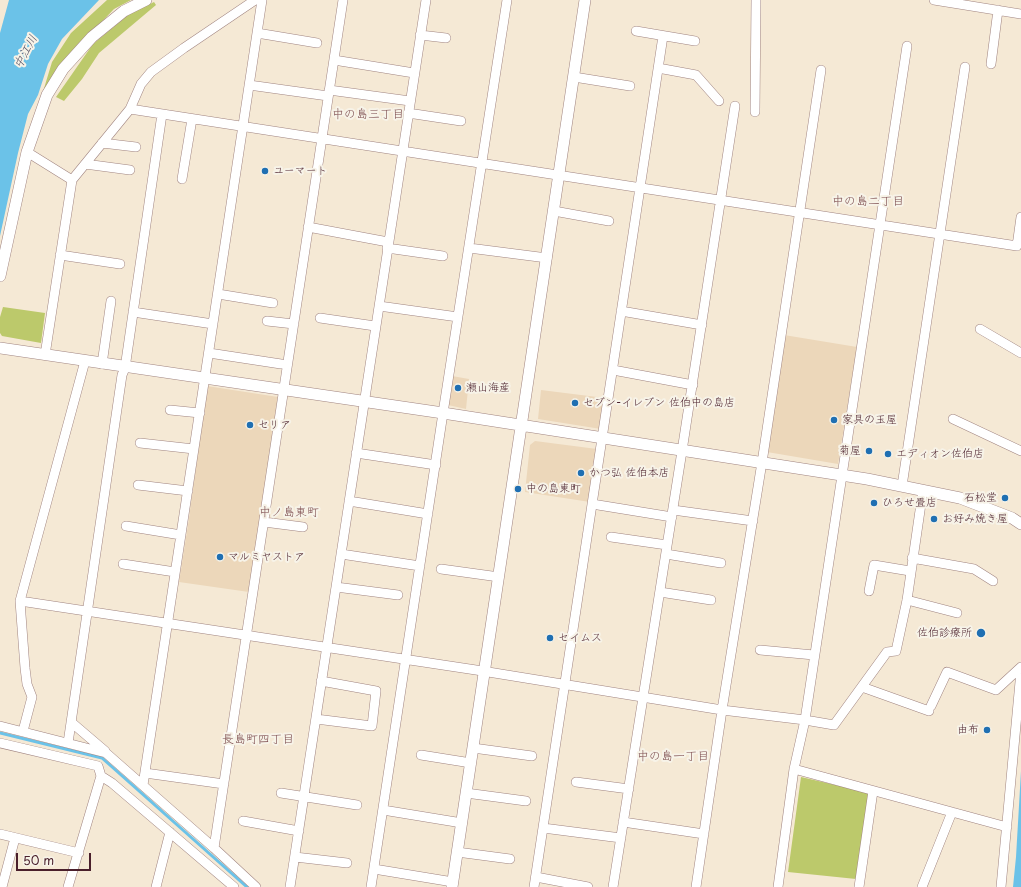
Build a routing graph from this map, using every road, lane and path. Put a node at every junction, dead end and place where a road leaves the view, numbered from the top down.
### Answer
1 (146, 0) edge
2 (256, 0) edge
3 (262, 0) edge
4 (343, 0) edge
5 (426, 0) edge
6 (507, 0) edge
7 (585, 0) edge
8 (756, 0) edge
9 (934, 0) edge
10 (998, 10) junction
11 (1021, 14) edge
12 (636, 31) dead end
13 (257, 33) junction
14 (420, 35) junction
15 (663, 36) junction
16 (446, 38) dead end
17 (695, 41) dead end
18 (317, 43) dead end
19 (907, 46) dead end
20 (334, 60) junction
21 (991, 64) dead end
22 (965, 67) dead end
23 (658, 68) junction
24 (821, 70) dead end
25 (414, 73) junction
26 (574, 77) junction
27 (249, 85) junction
28 (630, 86) dead end
29 (329, 93) junction
30 (719, 100) dead end
31 (410, 101) junction
32 (735, 106) dead end
33 (130, 110) junction
34 (756, 112) dead end
35 (408, 113) junction
36 (162, 114) junction
37 (192, 119) junction
38 (461, 121) dead end
39 (243, 127) junction
40 (322, 139) junction
41 (102, 143) junction
42 (136, 147) dead end
43 (402, 151) junction
44 (27, 152) junction
45 (85, 164) junction
46 (482, 164) junction
47 (130, 170) dead end
48 (559, 176) junction
49 (182, 179) dead end
50 (72, 180) junction
51 (640, 188) junction
52 (721, 200) junction
53 (554, 211) junction
54 (800, 213) junction
55 (1021, 217) edge
56 (609, 221) dead end
57 (880, 225) junction
58 (308, 228) junction
59 (940, 234) junction
60 (388, 245) junction
61 (469, 248) junction
62 (60, 255) junction
63 (443, 256) dead end
64 (546, 258) junction
65 (120, 264) dead end
66 (0, 276) edge
67 (218, 294) junction
68 (111, 301) dead end
69 (273, 303) dead end
70 (378, 306) junction
71 (622, 311) junction
72 (133, 312) junction
73 (458, 317) junction
74 (320, 318) dead end
75 (267, 320) dead end
76 (213, 324) junction
77 (294, 324) junction
78 (702, 325) junction
79 (376, 326) junction
80 (980, 329) dead end
81 (0, 348) edge
82 (208, 353) junction
83 (1021, 353) edge
84 (45, 355) junction
85 (85, 361) junction
86 (102, 364) junction
87 (281, 364) dead end
88 (125, 368) junction
89 (613, 370) junction
90 (205, 378) junction
91 (693, 385) junction
92 (284, 390) junction
93 (364, 402) junction
94 (170, 410) dead end
95 (200, 413) junction
96 (443, 413) junction
97 (953, 419) dead end
98 (521, 426) junction
99 (602, 439) junction
100 (140, 443) dead end
101 (194, 449) junction
102 (1021, 450) edge
103 (682, 451) junction
104 (356, 453) junction
105 (762, 463) junction
106 (436, 465) junction
107 (842, 475) junction
108 (138, 485) dead end
109 (902, 486) junction
110 (923, 490) junction
111 (188, 491) junction
112 (349, 501) junction
113 (592, 504) junction
114 (428, 514) junction
115 (672, 514) junction
116 (264, 522) junction
117 (753, 522) junction
118 (1021, 524) edge
119 (126, 526) dead end
120 (303, 527) dead end
121 (181, 535) junction
122 (611, 537) dead end
123 (667, 550) junction
124 (341, 554) junction
125 (912, 558) junction
126 (721, 563) dead end
127 (123, 564) dead end
128 (420, 566) junction
129 (441, 569) dead end
130 (910, 571) junction
131 (175, 572) junction
132 (498, 577) junction
133 (993, 581) dead end
134 (336, 587) junction
135 (869, 591) dead end
136 (660, 592) junction
137 (398, 595) dead end
138 (711, 600) dead end
139 (907, 600) junction
140 (20, 601) junction
141 (88, 612) junction
142 (957, 613) dead end
143 (168, 624) junction
144 (247, 636) junction
145 (327, 648) junction
146 (760, 650) dead end
147 (814, 655) junction
148 (406, 660) junction
149 (1021, 667) edge
150 (484, 671) junction
151 (1021, 671) edge
152 (321, 681) junction
153 (565, 684) junction
154 (862, 687) junction
155 (643, 697) junction
156 (722, 710) junction
157 (316, 719) junction
158 (805, 720) junction
159 (71, 722) junction
160 (0, 726) edge
161 (23, 731) junction
162 (0, 743) edge
163 (68, 743) junction
164 (473, 748) junction
165 (106, 753) junction
166 (421, 755) dead end
167 (532, 756) dead end
168 (471, 763) junction
169 (794, 769) junction
170 (145, 773) junction
171 (101, 776) junction
172 (576, 782) dead end
173 (224, 784) junction
174 (143, 785) junction
175 (629, 789) junction
176 (873, 791) junction
177 (281, 793) dead end
178 (466, 794) junction
179 (304, 796) junction
180 (526, 801) dead end
181 (357, 805) dead end
182 (383, 810) junction
183 (952, 812) junction
184 (243, 821) dead end
185 (462, 822) junction
186 (624, 822) junction
187 (1007, 827) junction
188 (543, 828) junction
189 (299, 831) junction
190 (170, 832) junction
191 (0, 834) edge
192 (704, 834) junction
193 (15, 838) junction
194 (621, 838) junction
195 (214, 848) junction
196 (457, 852) junction
197 (78, 854) junction
198 (295, 857) junction
199 (510, 859) dead end
200 (347, 863) dead end
201 (374, 869) junction
202 (536, 876) junction
203 (452, 884) edge
204 (2, 887) edge
205 (68, 887) edge
206 (156, 887) edge
207 (234, 887) edge
208 (256, 887) edge
209 (290, 887) edge
210 (371, 887) edge
211 (534, 887) edge
212 (588, 887) edge
213 (613, 887) edge
214 (696, 887) edge
215 (778, 887) edge
216 (859, 887) edge
217 (922, 887) edge
218 (1001, 887) edge

1 - 44 street
2 - 33 street
3 - 13 street
4 - 20 street
5 - 14 street
6 - 46 street
7 - 26 street
8 - 34 street
9 - 10 street
10 - 11 street
10 - 21 street
12 - 15 street
13 - 18 street
13 - 27 street
14 - 16 street
14 - 25 street
15 - 17 street
15 - 23 street
19 - 57 street
20 - 25 street
20 - 29 street
22 - 59 street
23 - 30 street
23 - 51 street
24 - 54 street
25 - 31 street
26 - 28 street
26 - 48 street
27 - 29 street
27 - 39 street
29 - 31 street
29 - 40 street
31 - 35 street
32 - 52 street
33 - 36 street
33 - 41 street
35 - 38 street
35 - 43 street
36 - 37 street
36 - 72 street
37 - 39 street
37 - 49 street
39 - 40 street
39 - 67 street
40 - 43 street
40 - 58 street
41 - 42 street
41 - 45 street
43 - 46 street
43 - 60 street
44 - 50 street
44 - 66 street
45 - 47 street
45 - 50 street
46 - 48 street
46 - 61 street
48 - 51 street
48 - 53 street
50 - 62 street
51 - 52 street
51 - 71 street
52 - 54 street
52 - 78 street
53 - 56 street
53 - 64 street
54 - 57 street
54 - 105 street
55 - 59 street
57 - 59 street
57 - 107 street
58 - 60 street
58 - 77 street
59 - 109 street
60 - 63 street
60 - 70 street
61 - 64 street
61 - 73 street
62 - 65 street
62 - 84 street
64 - 98 street
67 - 69 street
67 - 76 street
68 - 86 street
70 - 73 street
70 - 79 street
71 - 78 street
71 - 89 street
72 - 76 street
72 - 88 street
73 - 96 street
74 - 79 street
75 - 77 street
76 - 82 street
77 - 92 street
78 - 91 street
79 - 93 street
80 - 83 street
81 - 84 street
82 - 87 street
82 - 90 street
84 - 85 street
85 - 86 street
85 - 140 street
86 - 88 street
88 - 90 street
88 - 141 street
89 - 91 street
89 - 99 street
90 - 92 street
90 - 95 street
91 - 103 street
92 - 93 street
92 - 116 street
93 - 96 street
93 - 104 street
94 - 95 street
95 - 101 street
96 - 98 street
96 - 106 street
97 - 102 street
98 - 99 street
98 - 132 street
99 - 103 street
99 - 113 street
100 - 101 street
101 - 111 street
103 - 105 street
103 - 115 street
104 - 106 street
104 - 112 street
105 - 107 street
105 - 117 street
106 - 114 street
107 - 109 street
107 - 147 street
108 - 111 street
109 - 110 street
110 - 118 street
110 - 125 street
111 - 121 street
112 - 114 street
112 - 124 street
113 - 115 street
113 - 153 street
114 - 128 street
115 - 117 street
115 - 123 street
116 - 120 street
116 - 144 street
117 - 156 street
119 - 121 street
121 - 131 street
122 - 123 street
123 - 126 street
123 - 136 street
124 - 128 street
124 - 134 street
125 - 130 street
125 - 133 street
127 - 131 street
128 - 148 street
129 - 132 street
130 - 135 street
130 - 139 street
131 - 143 street
132 - 150 street
134 - 137 street
134 - 145 street
136 - 138 street
136 - 155 street
139 - 142 street
139 - 154 street
140 - 141 street
140 - 161 street
141 - 143 street
141 - 159 street
143 - 144 street
143 - 170 street
144 - 145 street
144 - 173 street
145 - 148 street
145 - 152 street
146 - 147 street
147 - 158 street
148 - 150 street
148 - 182 street
149 - 154 street
150 - 153 street
150 - 164 street
151 - 187 street
152 - 157 street
152 - 157 street
153 - 155 street
153 - 188 street
154 - 158 street
155 - 156 street
155 - 175 street
156 - 158 street
156 - 192 street
157 - 179 street
158 - 169 street
159 - 163 street
159 - 165 street
160 - 161 street
161 - 163 street
162 - 171 street
163 - 165 street
164 - 167 street
164 - 168 street
165 - 174 street
166 - 168 street
168 - 178 street
169 - 176 street
169 - 215 street
170 - 173 street
170 - 174 street
171 - 190 street
171 - 197 street
172 - 175 street
173 - 195 street
174 - 195 street
175 - 186 street
176 - 183 street
176 - 216 street
177 - 179 street
178 - 180 street
178 - 185 street
179 - 181 street
179 - 189 street
182 - 185 street
182 - 201 street
183 - 187 street
183 - 217 street
184 - 189 street
185 - 196 street
186 - 192 street
186 - 194 street
187 - 218 street
188 - 194 street
188 - 202 street
189 - 198 street
190 - 206 street
190 - 207 street
191 - 193 street
192 - 214 street
193 - 197 street
193 - 204 street
194 - 213 street
195 - 208 street
196 - 199 street
196 - 203 street
197 - 205 street
198 - 200 street
198 - 209 street
201 - 203 street
201 - 210 street
202 - 211 street
202 - 212 street

